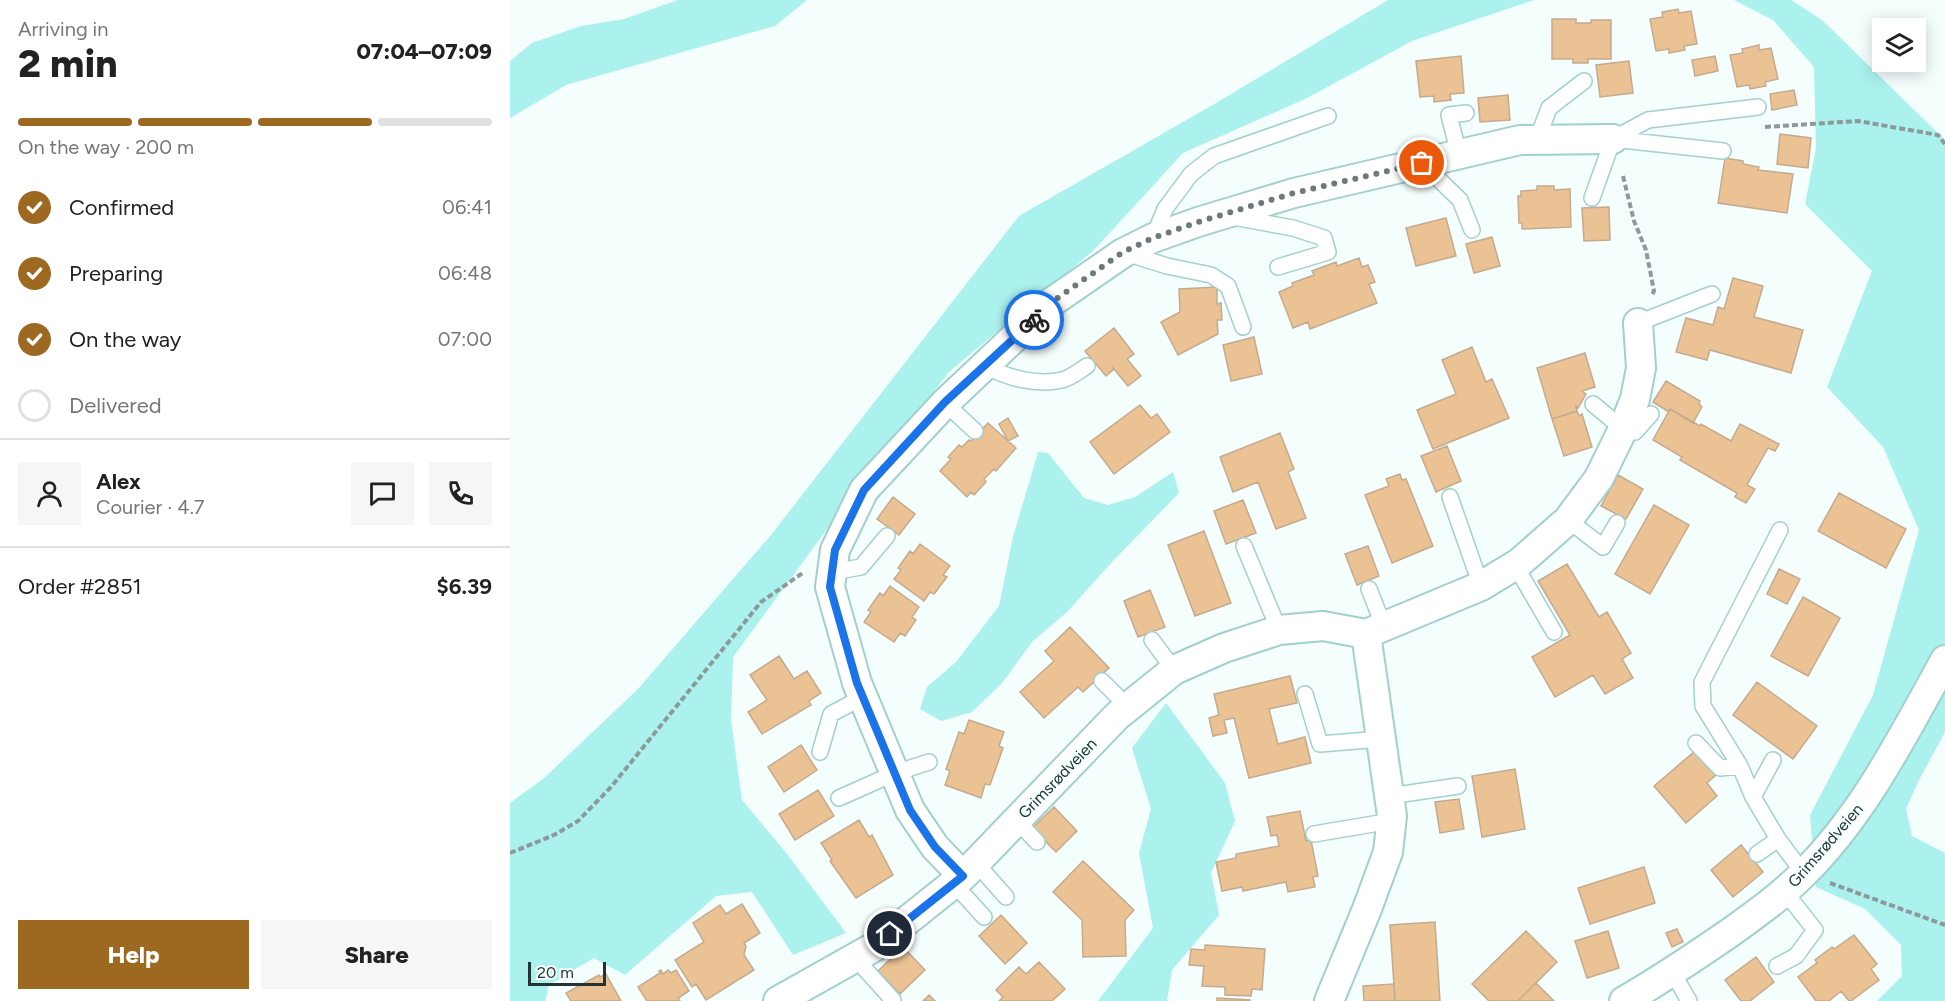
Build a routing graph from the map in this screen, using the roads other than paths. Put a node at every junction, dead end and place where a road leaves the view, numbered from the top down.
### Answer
1 (1584, 81) dead end
2 (1758, 107) dead end
3 (1466, 113) dead end
4 (1328, 116) dead end
5 (1613, 139) junction
6 (1537, 140) junction
7 (1723, 151) dead end
8 (1459, 154) junction
9 (1422, 163) junction
10 (1593, 198) dead end
11 (1222, 215) junction
12 (1473, 230) dead end
13 (1153, 238) junction
14 (1123, 252) junction
15 (1278, 267) dead end
16 (1712, 294) dead end
17 (1638, 323) joint
18 (1242, 327) dead end
19 (984, 366) junction
20 (1087, 366) dead end
21 (945, 402) junction
22 (1593, 404) dead end
23 (1651, 414) dead end
24 (1623, 429) junction
25 (975, 431) dead end
26 (1450, 497) dead end
27 (1568, 520) junction
28 (1617, 524) dead end
29 (1780, 530) dead end
30 (887, 536) dead end
31 (1244, 546) dead end
32 (834, 561) junction
33 (1515, 565) junction
34 (1481, 586) junction
35 (1369, 589) dead end
36 (1279, 630) junction
37 (1375, 630) junction
38 (1554, 632) dead end
39 (1152, 640) dead end
40 (1945, 660) edge
41 (1174, 670) junction
42 (1102, 681) dead end
43 (1305, 694) dead end
44 (863, 697) junction
45 (1128, 707) junction
46 (1381, 739) junction
47 (1696, 743) dead end
48 (820, 752) dead end
49 (1773, 760) dead end
50 (929, 762) dead end
51 (1740, 766) junction
52 (895, 773) junction
53 (1458, 786) dead end
54 (1753, 797) junction
55 (839, 798) dead end
56 (1390, 809) junction
57 (1016, 820) junction
58 (1314, 834) dead end
59 (1778, 839) junction
60 (1037, 842) dead end
61 (1757, 854) dead end
62 (964, 874) junction
63 (1794, 883) junction
64 (1006, 897) dead end
65 (984, 917) dead end
66 (855, 957) junction
67 (1777, 966) dead end
68 (1673, 973) junction
69 (892, 1000) edge
70 (778, 1001) edge
71 (1329, 1001) edge
72 (1624, 1001) edge
73 (1689, 1001) edge

1 - 6 lane
2 - 5 lane
3 - 8 lane
4 - 13 lane
5 - 6 street
5 - 7 lane
5 - 10 lane
6 - 8 street
8 - 9 street
9 - 11 street
9 - 12 lane
11 - 13 street
11 - 15 lane
13 - 14 street
14 - 18 lane
14 - 19 street
16 - 17 lane
17 - 24 street
19 - 20 lane
19 - 21 street
21 - 25 lane
21 - 32 street
22 - 24 lane
23 - 24 lane
24 - 27 street
26 - 34 lane
27 - 28 lane
27 - 33 street
29 - 51 lane
30 - 32 lane
31 - 36 lane
32 - 44 street
33 - 34 street
33 - 38 lane
34 - 37 street
35 - 37 lane
36 - 37 street, Grimsrødveien
36 - 41 street, Grimsrødveien
37 - 46 street
39 - 41 lane
40 - 63 street, Grimsrødveien
41 - 45 street, Grimsrødveien
42 - 45 lane
43 - 46 lane
44 - 48 lane
44 - 52 street
45 - 57 street, Grimsrødveien
46 - 56 street
47 - 51 lane
49 - 54 lane
50 - 52 lane
51 - 54 lane
52 - 55 lane
52 - 62 street
53 - 56 lane
54 - 59 lane
56 - 58 lane
56 - 71 street
57 - 60 lane
57 - 62 street, Grimsrødveien
59 - 61 lane
59 - 63 lane
62 - 64 lane
62 - 65 lane
62 - 66 street, Grimsrødveien
63 - 67 lane
63 - 68 street, Grimsrødveien
66 - 69 lane
66 - 70 street, Grimsrødveien
68 - 72 street, Grimsrødveien
68 - 73 lane

